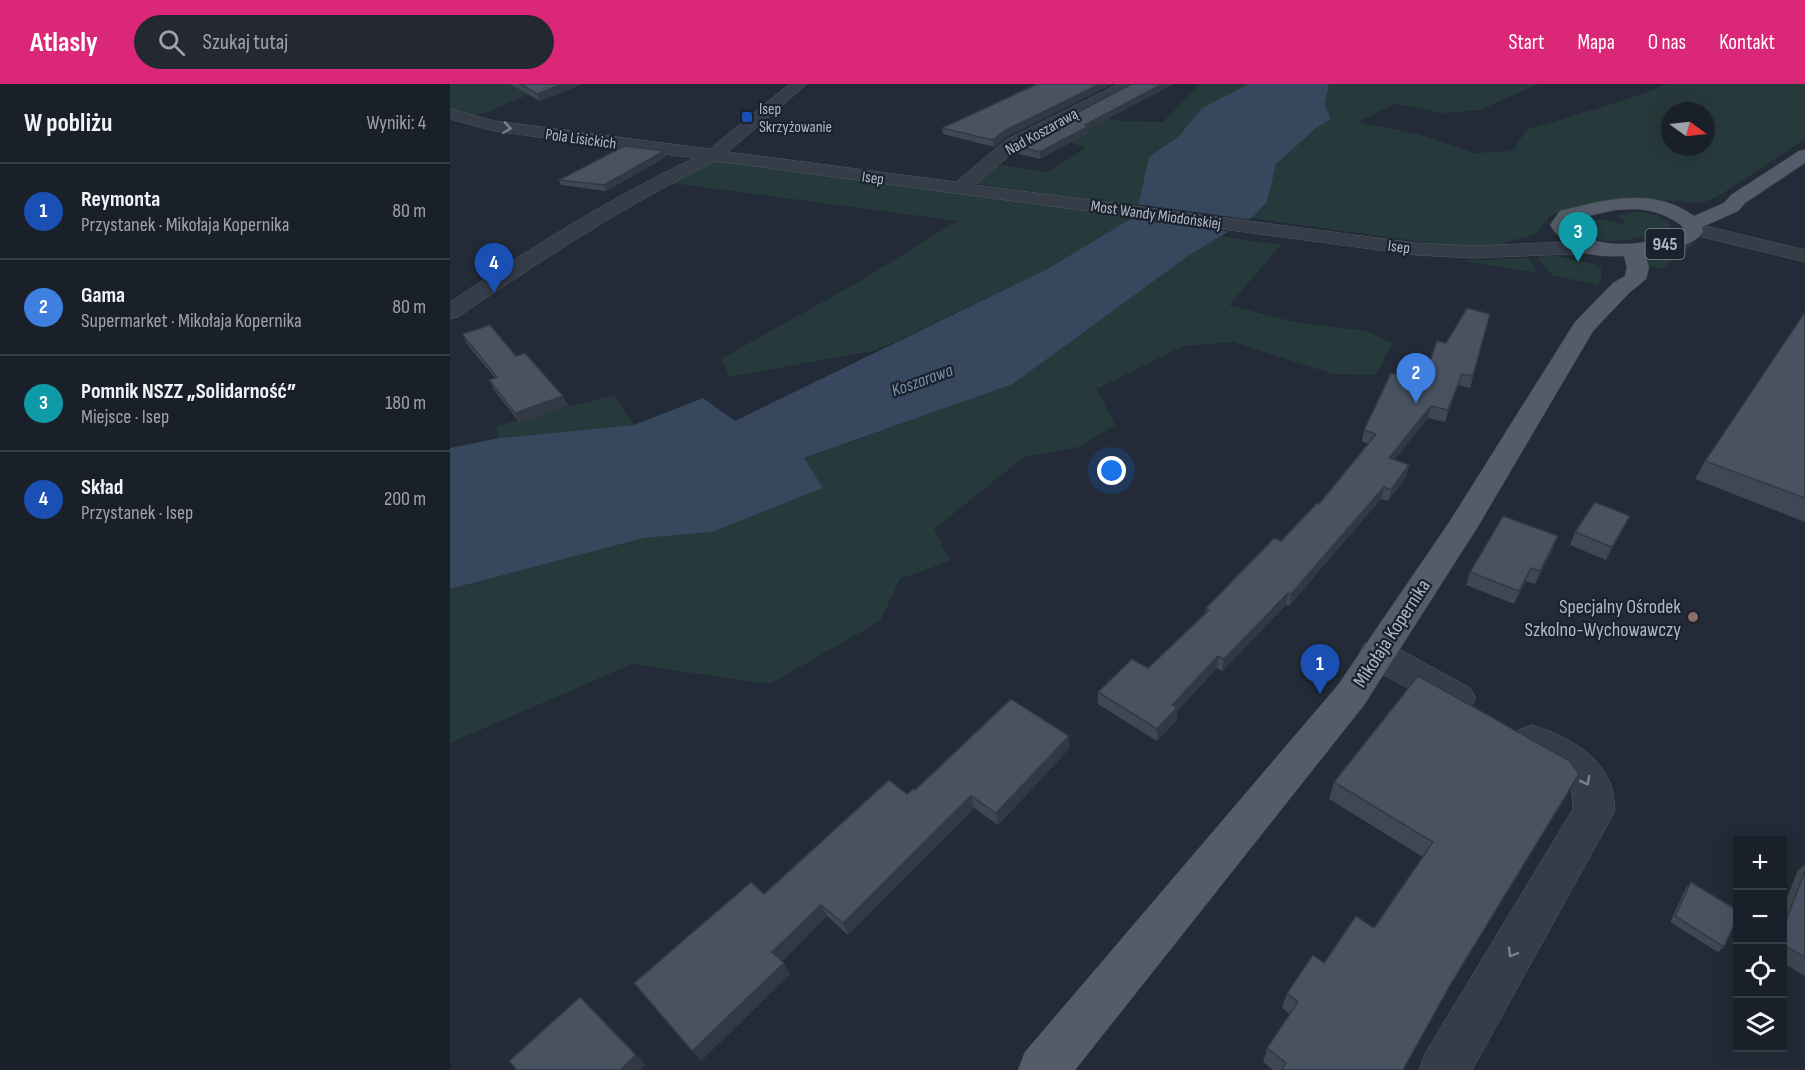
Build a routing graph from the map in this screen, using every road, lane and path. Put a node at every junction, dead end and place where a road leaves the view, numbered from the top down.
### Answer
1 (799, 84) edge
2 (1130, 84) edge
3 (450, 114) edge
4 (1805, 155) edge
5 (712, 156) junction
6 (959, 189) junction
7 (1034, 198) joint
8 (1738, 199) junction
9 (1672, 211) junction
10 (1693, 226) junction
11 (1279, 230) joint
12 (1566, 235) junction
13 (1520, 248) junction
14 (1597, 248) junction
15 (1633, 251) junction
16 (1805, 256) edge
17 (1621, 288) junction
18 (450, 312) edge
19 (1377, 654) junction
20 (1043, 1070) edge
21 (1444, 1070) edge

1 - 5 street
2 - 6 street, Nad Koszarawą
3 -> 5 street, Pola Lisickich
4 - 8 main road, 945
5 - 6 street, Isep
5 - 18 street
6 - 7 street, Isep
7 - 11 street, Most Wandy Miodońskiej
8 - 9 main road, 945
8 - 10 main road, 945
9 - 10 main road, 945
9 - 12 main road, 945
10 - 15 main road, 945
10 - 16 street
11 - 13 street, Isep
12 - 13 street, Isep
12 - 14 main road, 945
13 - 14 street, Isep
14 - 15 main road, 945
14 - 17 main road
15 - 17 main road, Mikołaja Kopernika / 945
17 - 19 main road, Mikołaja Kopernika / 945
19 - 20 main road, Mikołaja Kopernika / 945
19 -> 21 street

